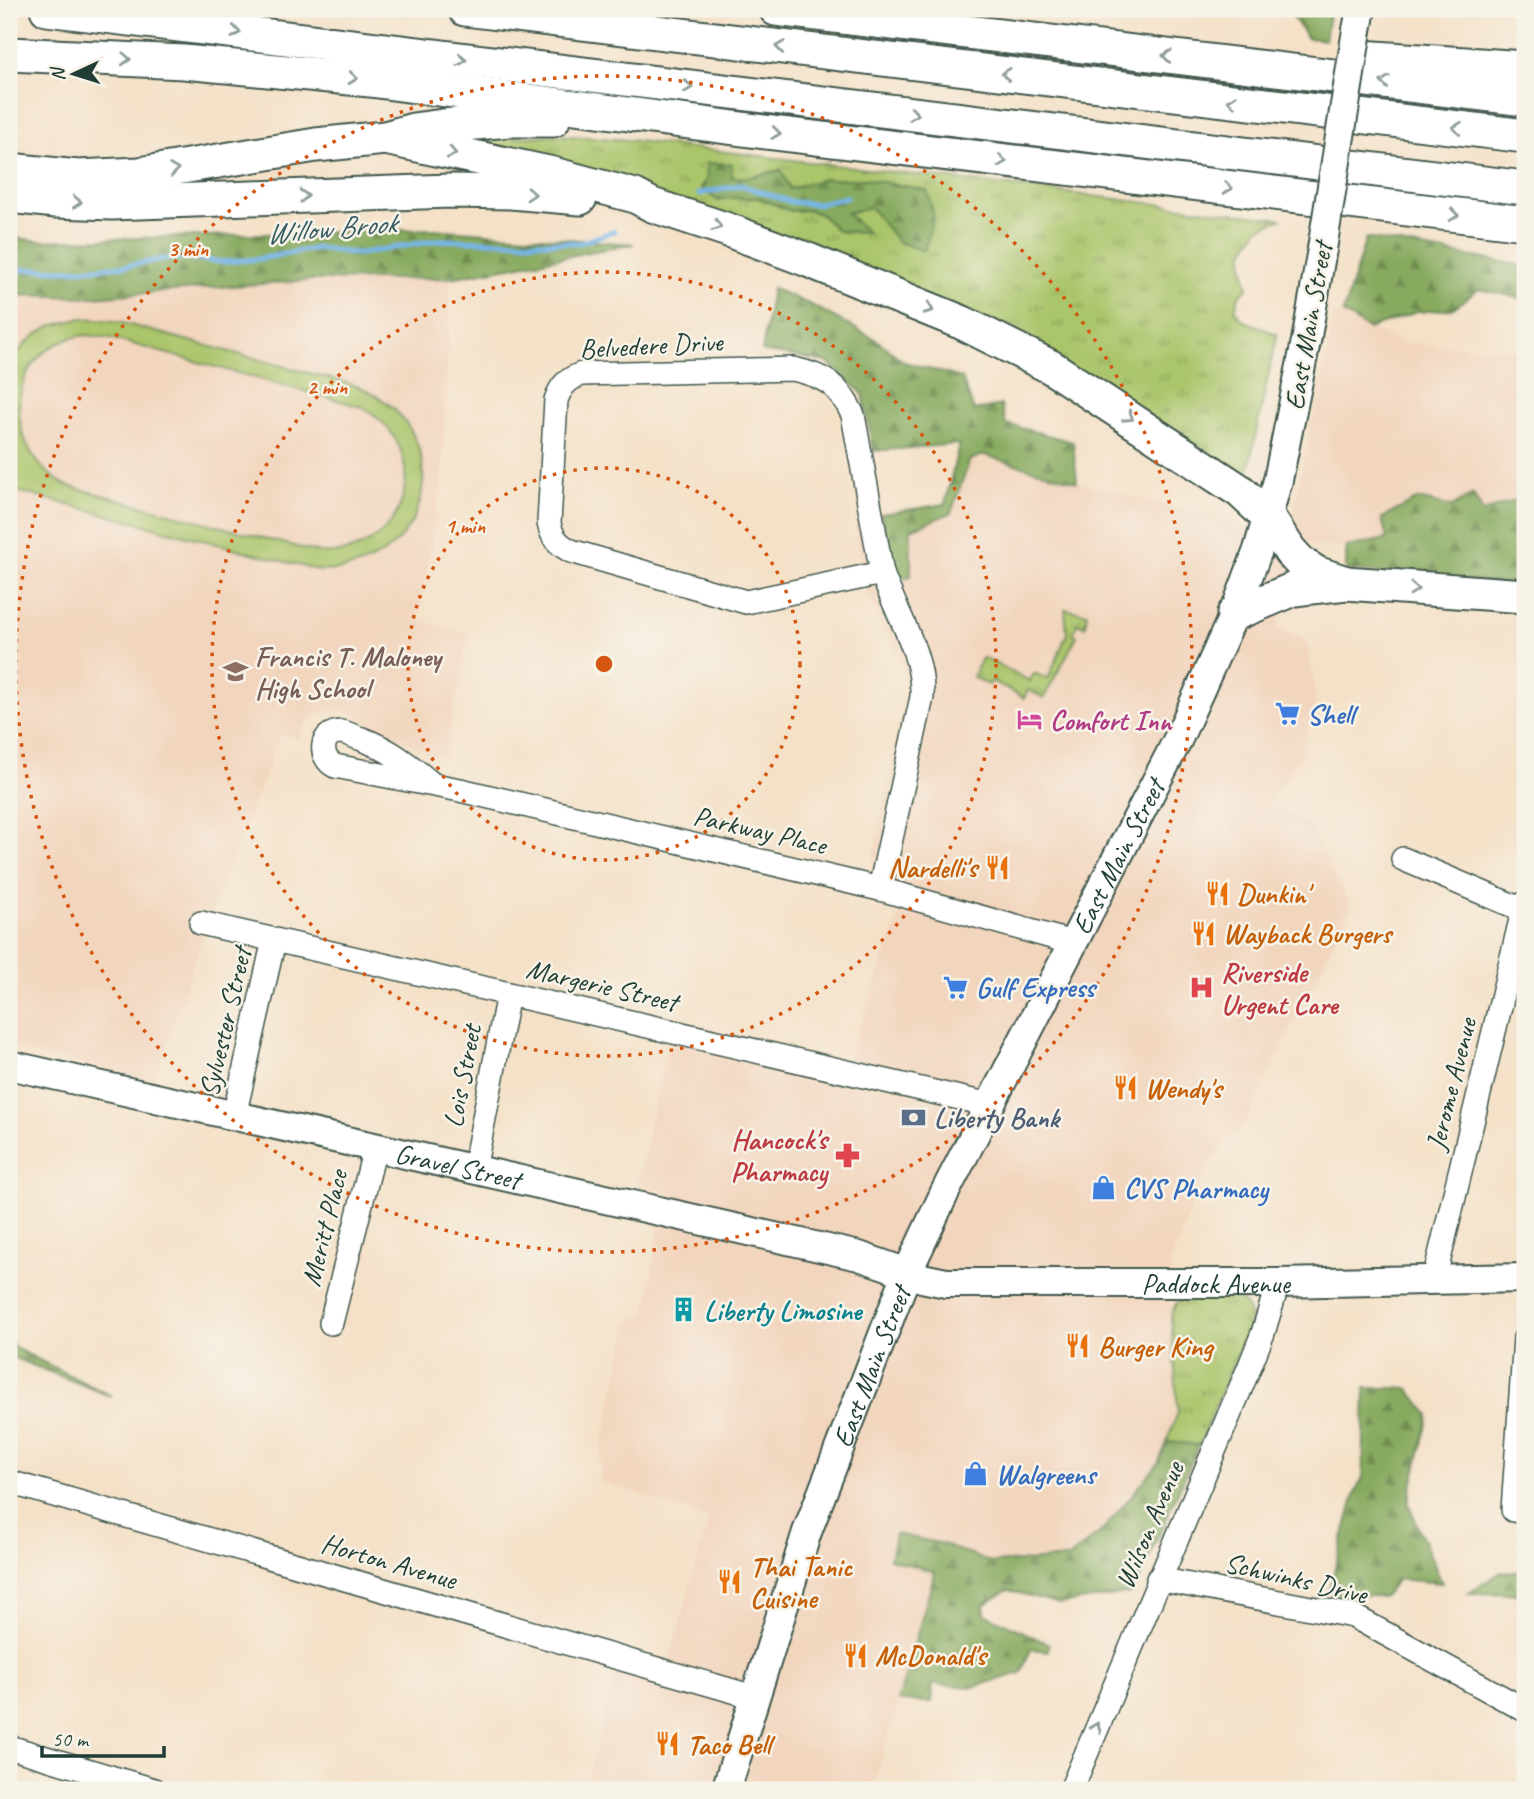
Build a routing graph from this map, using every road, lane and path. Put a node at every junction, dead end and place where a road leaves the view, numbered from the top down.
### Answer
1 (47, 9) edge
2 (465, 9) edge
3 (776, 9) edge
4 (1359, 20) edge
5 (9, 54) edge
6 (1235, 64) junction
7 (1525, 68) edge
8 (1525, 99) edge
9 (709, 124) junction
10 (1525, 136) edge
11 (385, 138) junction
12 (9, 170) edge
13 (1525, 187) edge
14 (9, 196) edge
15 (652, 205) junction
16 (1525, 223) edge
17 (1268, 517) junction
18 (881, 573) junction
19 (1346, 583) junction
20 (1525, 596) edge
21 (1234, 614) junction
22 (431, 783) dead end
23 (1403, 859) dead end
24 (880, 889) junction
25 (1524, 906) edge
26 (201, 923) dead end
27 (274, 940) junction
28 (1073, 943) junction
29 (508, 994) junction
30 (9, 1066) edge
31 (990, 1105) junction
32 (234, 1116) junction
33 (375, 1148) junction
34 (474, 1170) junction
35 (907, 1273) junction
36 (1525, 1278) edge
37 (1434, 1280) junction
38 (1278, 1283) junction
39 (331, 1323) dead end
40 (1525, 1338) edge
41 (9, 1482) edge
42 (1513, 1510) dead end
43 (1158, 1579) junction
44 (754, 1697) junction
45 (1525, 1710) edge
46 (9, 1747) edge
47 (154, 1790) edge
48 (726, 1790) edge
49 (1071, 1790) edge

1 -> 13 highway
10 -> 2 highway
6 -> 3 highway
4 - 17 main road, East Main Street, bridge
5 -> 9 highway
6 - 7 highway
8 -> 6 highway
9 - 11 highway
9 -> 16 highway
12 -> 11 highway
11 -> 15 highway
14 -> 15 highway
15 -> 17 highway
17 - 19 highway
17 - 21 main road, East Main Street
18 - 18 street, Belvedere Drive
18 - 24 street, Belvedere Drive
19 -> 20 highway
19 - 21 highway
21 - 28 main road, East Main Street
22 - 24 street, Parkway Place
23 - 25 street
24 - 28 street, Parkway Place
25 - 37 street, Jerome Avenue
26 - 27 street, Margerie Street
27 - 29 street, Margerie Street
27 - 32 street, Sylvester Street
28 - 31 main road, East Main Street
29 - 31 street, Margerie Street
29 - 34 street, Lois Street
30 - 32 main road, Gravel Street
31 - 35 main road, East Main Street
32 - 33 main road, Gravel Street
33 - 34 main road, Gravel Street
33 - 39 street, Meritt Place
34 - 35 main road, Gravel Street
35 - 38 main road, Paddock Avenue
35 - 44 main road, East Main Street
36 - 37 main road, Paddock Avenue
37 - 38 main road, Paddock Avenue
38 - 43 street, Wilson Avenue
40 - 42 street
41 - 44 street, Horton Avenue
43 - 45 street, Schwinks Drive
49 -> 43 street, Wilson Avenue
44 - 48 main road, East Main Street
46 - 47 street

